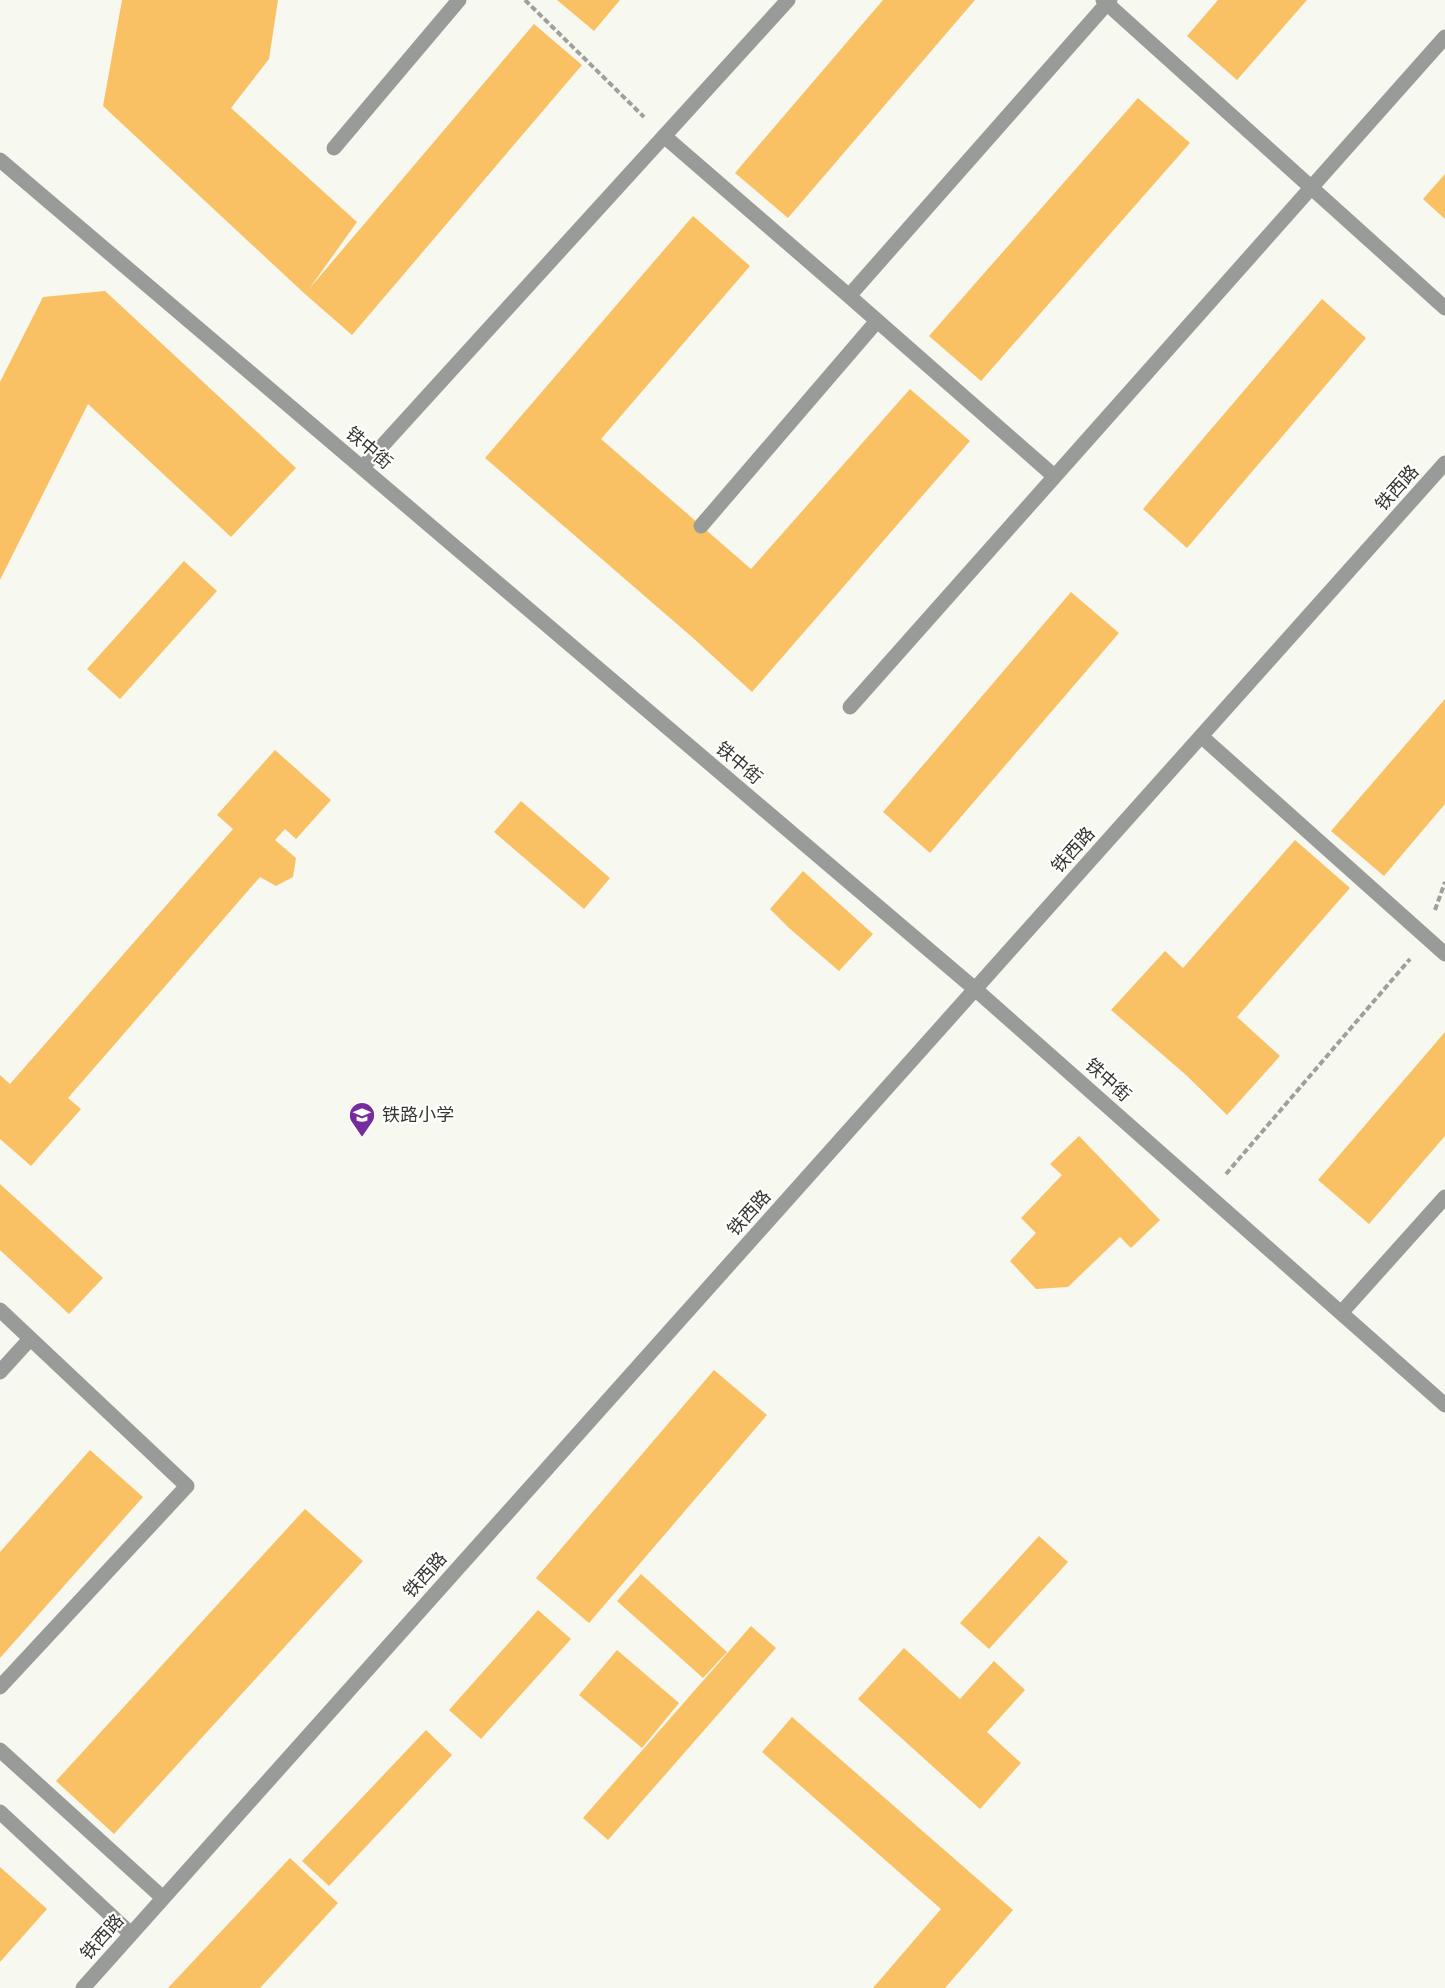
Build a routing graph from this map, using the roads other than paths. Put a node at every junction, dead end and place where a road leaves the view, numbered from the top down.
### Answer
1 (459, 0) edge
2 (788, 0) edge
3 (1107, 1) edge
4 (1445, 37) edge
5 (664, 136) junction
6 (334, 148) dead end
7 (0, 160) edge
8 (1312, 188) junction
9 (849, 296) junction
10 (1445, 308) edge
11 (877, 321) junction
12 (1445, 463) edge
13 (362, 468) junction
14 (1054, 476) junction
15 (701, 526) dead end
16 (850, 707) dead end
17 (1201, 736) junction
18 (1445, 954) edge
19 (975, 989) junction
20 (1445, 1197) edge
21 (0, 1310) edge
22 (1341, 1313) junction
23 (30, 1339) junction
24 (0, 1372) edge
25 (1445, 1405) edge
26 (0, 1687) edge
27 (0, 1750) edge
28 (0, 1812) edge
29 (163, 1898) junction
30 (131, 1934) junction
31 (83, 1988) edge

1 - 6 street
2 - 5 street
3 - 8 street
3 - 9 street
4 - 8 street
5 - 9 street
5 - 13 street
7 - 13 street, 铁中街
8 - 10 street
8 - 14 street
9 - 11 street
11 - 14 street
11 - 15 street
12 - 17 street, 铁西路
13 - 19 street, 铁中街
14 - 16 street
17 - 18 street
17 - 19 street, 铁西路
19 - 22 street, 铁中街
19 - 29 street, 铁西路
20 - 22 street
21 - 23 street
22 - 25 street, 铁中街
23 - 24 street
23 - 26 street
27 - 29 street
28 - 30 street
29 - 30 street, 铁西路
30 - 31 street, 铁西路

